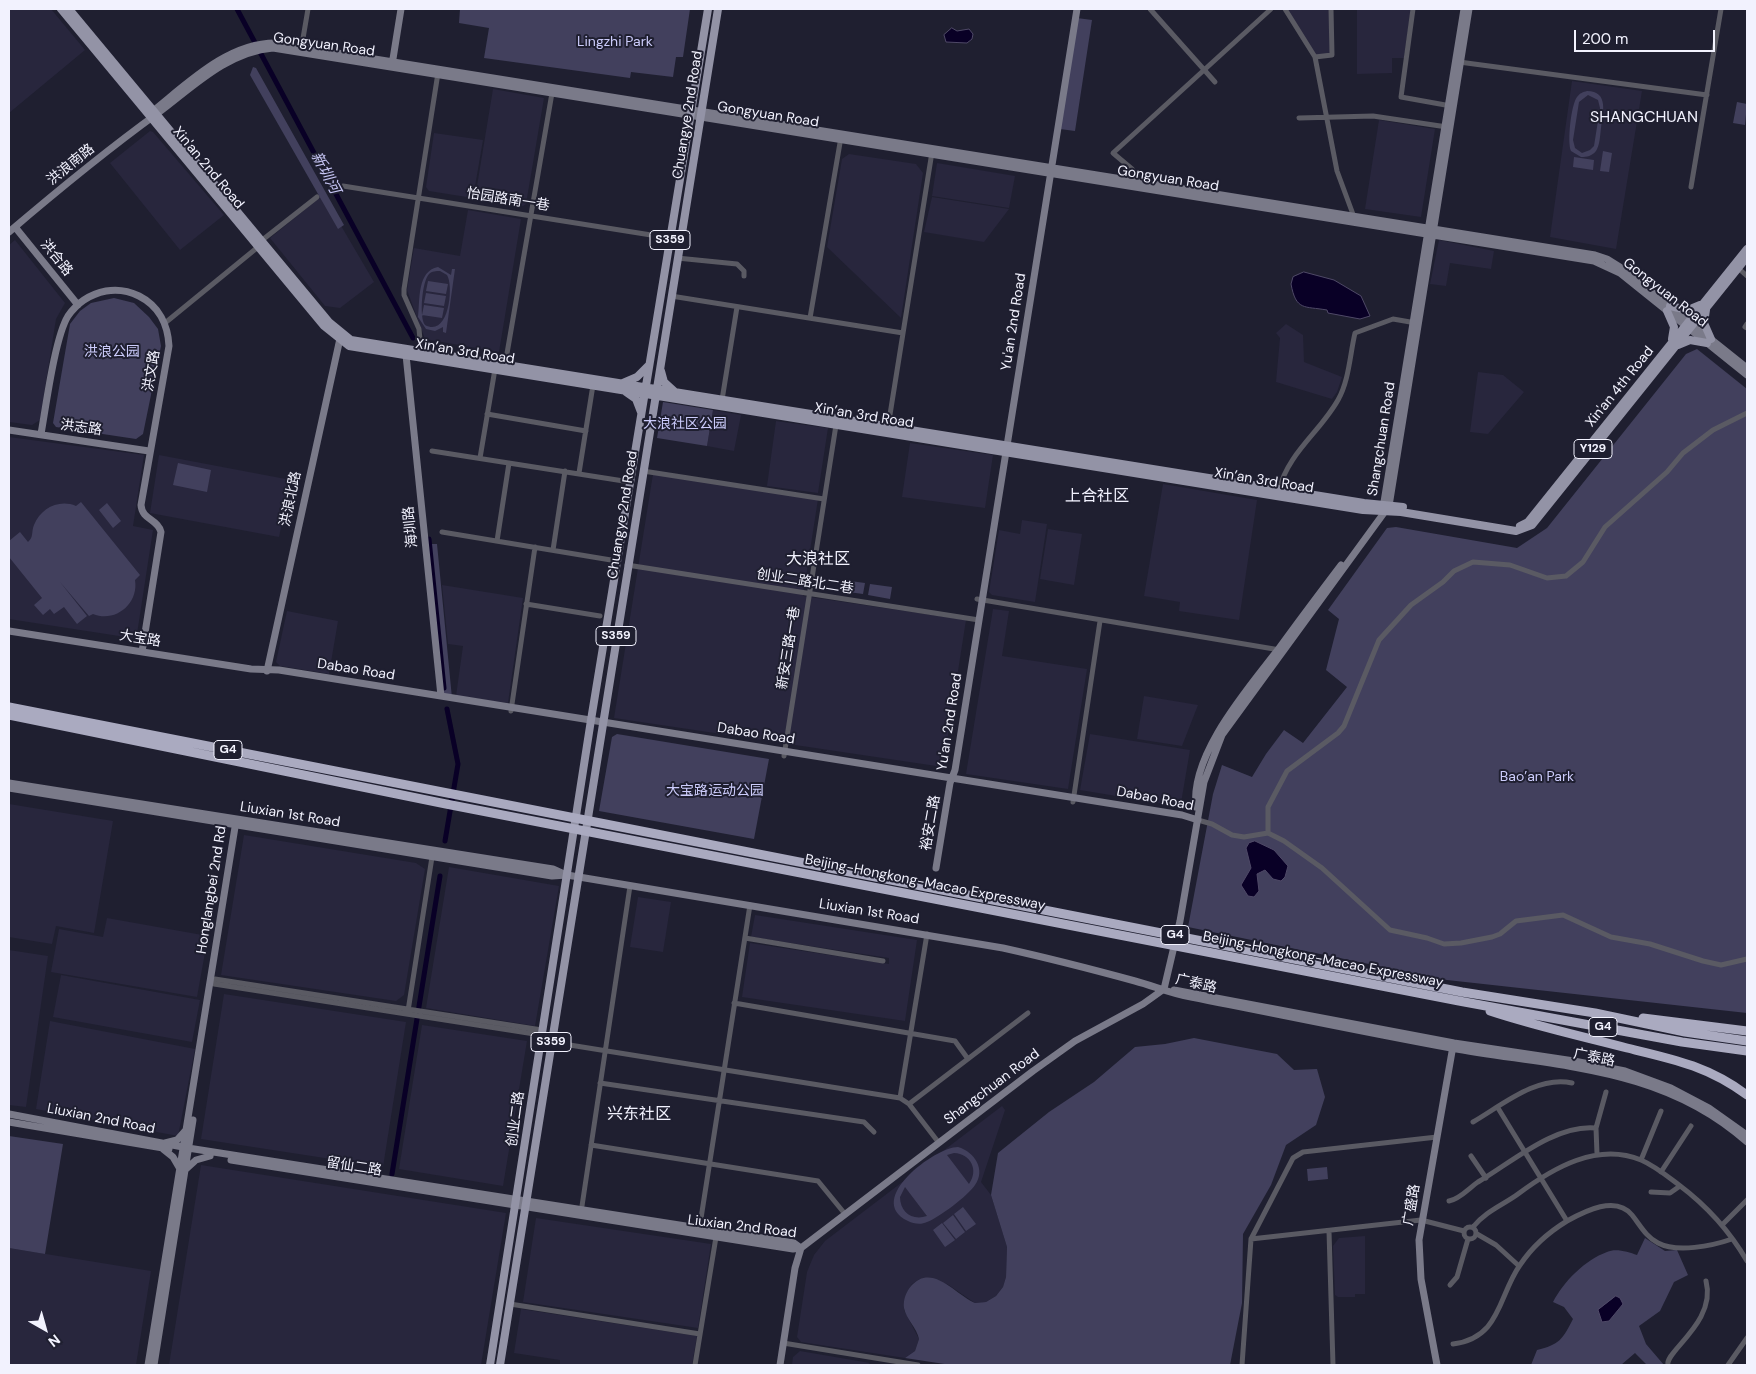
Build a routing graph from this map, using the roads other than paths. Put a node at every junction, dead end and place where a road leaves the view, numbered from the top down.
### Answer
1 (61, 9) edge
2 (69, 9) edge
3 (308, 9) edge
4 (401, 9) edge
5 (708, 9) edge
6 (718, 9) edge
7 (1072, 9) edge
8 (1077, 9) edge
9 (1150, 9) edge
10 (1270, 9) edge
11 (1284, 9) edge
12 (1330, 9) edge
13 (1413, 9) edge
14 (1464, 9) edge
15 (1469, 9) edge
16 (1721, 9) edge
17 (301, 50) junction
18 (1315, 57) junction
19 (1458, 62) junction
20 (392, 65) junction
21 (1204, 69) junction
22 (438, 72) junction
23 (1215, 82) dead end
24 (552, 93) junction
25 (1707, 95) junction
26 (1451, 106) junction
27 (691, 113) junction
28 (153, 114) junction
29 (701, 114) junction
30 (1326, 117) junction
31 (1299, 118) dead end
32 (1448, 127) junction
33 (841, 137) junction
34 (932, 151) junction
35 (1049, 170) junction
36 (1142, 183) junction
37 (343, 186) dead end
38 (1691, 187) dead end
39 (317, 197) dead end
40 (419, 197) junction
41 (1347, 204) junction
42 (530, 215) junction
43 (1342, 215) junction
44 (1354, 216) junction
45 (15, 227) junction
46 (9, 232) edge
47 (1431, 232) junction
48 (670, 238) junction
49 (260, 244) junction
50 (1747, 249) edge
51 (1747, 257) edge
52 (677, 258) junction
53 (1738, 268) junction
54 (744, 276) dead end
55 (1747, 276) edge
56 (671, 296) junction
57 (1706, 304) junction
58 (78, 305) junction
59 (737, 307) junction
60 (1669, 308) junction
61 (810, 318) junction
62 (1416, 322) junction
63 (165, 323) junction
64 (1747, 324) edge
65 (1689, 325) junction
66 (1747, 328) edge
67 (903, 333) junction
68 (341, 336) junction
69 (1709, 341) junction
70 (1672, 346) junction
71 (421, 351) junction
72 (406, 355) junction
73 (649, 364) junction
74 (505, 365) junction
75 (660, 365) junction
76 (1747, 368) edge
77 (494, 370) junction
78 (1747, 375) edge
79 (593, 385) junction
80 (621, 387) junction
81 (645, 391) junction
82 (655, 392) junction
83 (674, 395) junction
84 (722, 400) junction
85 (1747, 413) edge
86 (487, 414) junction
87 (641, 414) junction
88 (652, 414) junction
89 (836, 424) junction
90 (888, 427) junction
91 (9, 430) edge
92 (586, 430) junction
93 (41, 434) junction
94 (1004, 448) junction
95 (150, 450) junction
96 (432, 451) dead end
97 (480, 458) junction
98 (509, 463) junction
99 (565, 471) junction
100 (643, 471) junction
101 (579, 473) junction
102 (630, 482) junction
103 (1280, 486) junction
104 (824, 499) junction
105 (1386, 508) junction
106 (442, 532) dead end
107 (497, 541) junction
108 (535, 547) junction
109 (553, 550) junction
110 (617, 561) junction
111 (627, 565) junction
112 (809, 594) junction
113 (980, 600) junction
114 (526, 604) junction
115 (600, 616) dead end
116 (976, 619) junction
117 (1100, 621) junction
118 (9, 631) edge
119 (1280, 650) junction
120 (142, 652) junction
121 (267, 671) junction
122 (441, 696) junction
123 (9, 707) edge
124 (511, 709) junction
125 (9, 715) edge
126 (9, 721) edge
127 (591, 722) junction
128 (602, 724) junction
129 (88, 730) junction
130 (784, 753) junction
131 (951, 780) junction
132 (9, 783) edge
133 (9, 788) edge
134 (1073, 800) junction
135 (1198, 820) junction
136 (238, 823) junction
137 (255, 828) junction
138 (1268, 833) junction
139 (236, 842) junction
140 (432, 856) junction
141 (936, 868) dead end
142 (566, 875) junction
143 (578, 877) junction
144 (630, 886) junction
145 (750, 905) junction
146 (927, 934) junction
147 (745, 938) junction
148 (1747, 959) edge
149 (883, 961) dead end
150 (213, 982) junction
151 (1164, 989) junction
152 (1459, 1001) junction
153 (734, 1003) junction
154 (408, 1012) junction
155 (1595, 1012) junction
156 (1028, 1013) dead end
157 (1747, 1030) edge
158 (542, 1032) junction
159 (911, 1032) junction
160 (551, 1042) junction
161 (1747, 1042) edge
162 (1454, 1046) junction
163 (605, 1051) junction
164 (1747, 1051) edge
165 (968, 1059) junction
166 (724, 1070) junction
167 (600, 1083) junction
168 (1572, 1083) dead end
169 (1606, 1092) dead end
170 (1747, 1095) edge
171 (900, 1098) junction
172 (719, 1100) junction
173 (909, 1104) junction
174 (1498, 1108) junction
175 (1661, 1111) dead end
176 (9, 1114) edge
177 (9, 1122) edge
178 (1472, 1122) dead end
179 (1690, 1126) dead end
180 (187, 1128) junction
181 (1596, 1128) junction
182 (874, 1132) dead end
183 (1747, 1135) edge
184 (1437, 1137) junction
185 (1747, 1142) edge
186 (939, 1143) junction
187 (591, 1145) junction
188 (162, 1146) junction
189 (185, 1150) junction
190 (1525, 1151) junction
191 (1597, 1154) junction
192 (210, 1156) junction
193 (1471, 1156) dead end
194 (1641, 1160) junction
195 (708, 1164) junction
196 (182, 1170) junction
197 (1661, 1172) junction
198 (1486, 1178) junction
199 (1540, 1178) junction
200 (1680, 1186) junction
201 (1651, 1192) dead end
202 (1747, 1200) edge
203 (1450, 1201) dead end
204 (516, 1202) junction
205 (526, 1204) junction
206 (582, 1206) dead end
207 (845, 1214) junction
208 (1421, 1220) junction
209 (1567, 1221) junction
210 (1722, 1225) junction
211 (1473, 1228) junction
212 (1329, 1230) junction
213 (699, 1231) junction
214 (1464, 1231) junction
215 (1477, 1234) junction
216 (716, 1237) junction
217 (1251, 1239) junction
218 (1468, 1239) junction
219 (1732, 1239) junction
220 (801, 1248) junction
221 (1747, 1261) edge
222 (1519, 1266) junction
223 (1706, 1281) dead end
224 (1450, 1285) dead end
225 (510, 1304) junction
226 (700, 1334) junction
227 (1747, 1340) edge
228 (783, 1344) junction
229 (1453, 1344) dead end
230 (148, 1365) edge
231 (154, 1365) edge
232 (490, 1365) edge
233 (500, 1365) edge
234 (695, 1365) edge
235 (780, 1365) edge
236 (918, 1365) edge
237 (1242, 1365) edge
238 (1333, 1365) edge
239 (1437, 1365) edge
240 (1668, 1365) edge
241 (1728, 1365) edge

1 - 28 main road, Xin'an 2nd Road
2 - 28 main road, Xin'an 2nd Road
3 - 17 street
4 - 20 main road
5 - 27 main road, Chuangye 2nd Road / S359
6 - 29 main road, Chuangye 2nd Road / S359
7 - 35 main road, Yu'an 2nd Road
8 - 35 main road, Yu'an 2nd Road
9 - 21 street
10 - 21 street
11 - 18 street
12 - 18 street
13 - 26 street
14 - 19 main road, Shangchuan Road
15 - 19 main road, Shangchuan Road
16 - 25 street
17 - 20 main road, Gongyuan Road
17 - 28 main road, Gongyuan Road
18 - 30 street
19 - 25 street
19 - 26 main road, Shangchuan Road
20 - 22 main road, Gongyuan Road
21 - 23 street
21 - 36 street
22 - 24 main road, Gongyuan Road
22 - 27 main road, Gongyuan Road
22 - 40 street
24 - 27 main road, Gongyuan Road
24 - 42 street
25 - 38 street
26 - 32 main road, Shangchuan Road
27 - 29 main road, Gongyuan Road
27 - 48 main road, Chuangye 2nd Road / S359
28 - 45 main road, 洪浪南路
28 - 49 main road, Xin'an 2nd Road
29 - 33 main road, Gongyuan Road
29 - 52 main road, Chuangye 2nd Road / S359
30 - 31 street
30 - 32 street
30 - 41 street
32 - 47 main road, Shangchuan Road
33 - 34 main road, Gongyuan Road
33 - 61 street
34 - 35 main road, Gongyuan Road
34 - 67 street
35 - 36 main road, Gongyuan Road
35 - 47 main road, Gongyuan Road
35 - 94 main road, Yu'an 2nd Road
36 - 43 main road, Gongyuan Road
37 - 40 street, 怡园路南一巷
39 - 49 street
40 - 42 street, 怡园路南一巷
40 - 71 street
41 - 43 street
41 - 44 street
42 - 48 street, 怡园路南一巷
42 - 74 street
43 - 44 main road, Gongyuan Road
44 - 47 main road, Gongyuan Road
45 - 46 main road, 洪浪南路
45 - 58 main road, 洪合路
47 - 60 main road, Gongyuan Road
47 - 62 main road, Shangchuan Road
48 - 73 main road, Chuangye 2nd Road / S359
49 - 63 street
49 - 68 main road, Xin'an 2nd Road
50 - 57 main road, Xin'an 4th Road / Y129
51 - 53 main road, Xin'an 4th Road / Y129
52 - 54 street
52 - 56 main road, Chuangye 2nd Road / S359
53 - 55 street
53 - 57 main road, Xin'an 4th Road / Y129
56 - 59 street
56 - 75 main road, Chuangye 2nd Road / S359
57 - 60 main road
57 - 65 main road, Xin'an 4th Road / Y129
57 - 69 main road
58 - 63 main road
58 - 93 main road
59 - 61 street
59 - 84 street
60 - 65 main road, Gongyuan Road
60 - 70 main road
61 - 67 street
62 - 103 street
62 - 105 main road, Shangchuan Road
63 - 95 main road, 洪文路
64 - 66 street
65 - 69 main road, Gongyuan Road
65 - 70 main road, Xin'an 4th Road / Y129
67 - 90 street
68 - 71 main road, Xin’an 3rd Road
68 - 72 main road, Xin’an 3rd Road
68 - 121 main road, 洪浪北路
69 - 70 main road
69 - 76 main road, Gongyuan Road
69 - 78 main road, Gongyuan Road
70 - 105 main road, Xin'an 4th Road / Y129
71 - 74 main road, Xin’an 3rd Road
72 - 77 main road, Xin’an 3rd Road
72 - 122 main road, 海圳路
73 - 80 main road
73 - 81 main road, Chuangye 2nd Road / S359
74 - 80 main road, Xin’an 3rd Road
75 - 82 main road, Chuangye 2nd Road / S359
75 - 83 main road
77 - 79 main road, Xin’an 3rd Road
77 - 86 street
79 - 80 main road, Xin’an 3rd Road
79 - 92 street
80 - 81 main road, Xin’an 3rd Road
80 - 87 main road
81 - 82 main road, Xin’an 3rd Road
81 - 87 main road, Chuangye 2nd Road / S359
82 - 83 main road, Xin’an 3rd Road
82 - 88 main road, Chuangye 2nd Road / S359
83 - 84 main road, Xin’an 3rd Road
83 - 88 main road
83 - 89 main road, Xin’an 3rd Road
84 - 90 main road, Xin’an 3rd Road
85 - 138 street
86 - 92 street
86 - 97 street
87 - 102 main road, Chuangye 2nd Road / S359
88 - 100 main road, Chuangye 2nd Road / S359
89 - 94 main road, Xin’an 3rd Road
89 - 104 street, 新安三路一巷
90 - 94 main road, Xin’an 3rd Road
91 - 93 main road, 洪志路
92 - 101 street
93 - 95 main road, 洪志路
94 - 103 main road, Xin’an 3rd Road / Y129
94 - 105 main road, Xin’an 3rd Road
94 - 113 main road, Yu'an 2nd Road
95 - 120 main road, 洪文路
96 - 97 street
97 - 98 street
98 - 99 street
98 - 107 street
99 - 101 street
99 - 109 street
100 - 104 street
100 - 111 main road, Chuangye 2nd Road / S359
101 - 102 street
102 - 110 main road, Chuangye 2nd Road / S359
103 - 105 main road, Xin’an 3rd Road / Y129
104 - 112 street, 新安三路一巷
105 - 119 main road, Shangchuan Road
106 - 107 street
107 - 108 street
108 - 109 street
108 - 114 street
109 - 110 street
110 - 127 main road, Chuangye 2nd Road / S359
111 - 112 street, 创业二路北二巷
111 - 128 main road, Chuangye 2nd Road / S359
112 - 116 street, 创业二路北二巷
112 - 130 street, 新安三路一巷
113 - 116 main road, Yu'an 2nd Road
113 - 117 street
114 - 115 street
114 - 124 street
116 - 131 main road, Yu'an 2nd Road
117 - 119 street
117 - 134 street
118 - 120 main road, 大宝路
119 - 135 main road, Shangchuan Road
120 - 121 main road, 大宝路
121 - 122 main road, Dabao Road
121 - 124 main road, Dabao Road
122 - 124 main road, Dabao Road
123 - 155 highway, Beijing-Hongkong-Macao Expressway / G4
124 - 127 main road, Dabao Road
125 - 129 highway, G4
126 - 129 highway, G4
127 - 128 main road, Dabao Road
127 - 142 main road, Chuangye 2nd Road / S359
128 - 130 main road, Dabao Road
128 - 143 main road, Chuangye 2nd Road / S359
129 - 152 highway, Beijing-Hongkong-Macao Expressway / G4
130 - 131 main road, Dabao Road
131 - 134 main road, Dabao Road
131 - 141 main road, 裕安二路
132 - 136 main road, Liuxian 1st Road
133 - 136 main road, Liuxian 1st Road
134 - 135 main road, Dabao Road
135 - 138 street
135 - 151 main road, Shangchuan Road
136 - 137 main road, Liuxian 1st Road
136 - 139 main road, Honglangbei 2nd Rd
136 - 142 main road, Liuxian 1st Road
136 - 150 main road, Honglangbei 2nd Rd
137 - 139 main road
137 - 140 main road, Liuxian 1st Road
138 - 148 street
139 - 150 main road, Honglangbei 2nd Rd
140 - 142 main road, Liuxian 1st Road
140 - 154 street
142 - 143 main road, Liuxian 1st Road
142 - 158 main road, 创业二路 / S359
143 - 144 main road, Liuxian 1st Road
143 - 160 main road, 创业二路 / S359
144 - 145 main road, Liuxian 1st Road
144 - 163 street
145 - 146 main road, Liuxian 1st Road
145 - 147 street
146 - 151 main road, Liuxian 1st Road
146 - 159 street
147 - 149 street
147 - 153 street
150 - 154 street
150 - 180 main road, Honglangbei 2nd Rd
150 - 189 main road, Honglangbei 2nd Rd
151 - 162 main road, 广泰路
151 - 186 main road, Shangchuan Road
152 - 164 highway, Beijing-Hongkong-Macao Expressway / G4
152 - 170 highway
153 - 159 street
153 - 166 street
154 - 158 street
155 - 157 highway
155 - 161 highway, Beijing-Hongkong-Macao Expressway / G4
156 - 165 street
158 - 204 main road, 创业二路 / S359
159 - 165 street
159 - 171 street
160 - 163 street
160 - 205 main road, 创业二路 / S359
162 - 183 main road, 广泰路
162 - 184 main road, 广盛路
162 - 185 main road, 广泰路
163 - 166 street
163 - 167 street
165 - 173 street
166 - 171 street
166 - 172 street
167 - 172 street
167 - 187 street
168 - 174 street
169 - 181 street
171 - 173 street
172 - 182 street
172 - 195 street
173 - 186 street
174 - 178 street
174 - 190 street
175 - 194 street
176 - 188 main road, Liuxian 2nd Road
177 - 188 main road, Liuxian 2nd Road
179 - 197 street
180 - 188 main road
180 - 189 main road, Honglangbei 2nd Rd
181 - 190 street
181 - 191 street
184 - 208 main road, 广盛路
184 - 217 street
186 - 207 main road, Shangchuan Road
187 - 195 street
187 - 206 street
188 - 189 main road, Liuxian 2nd Road
188 - 196 main road
189 - 192 main road, 留仙二路
189 - 196 main road, Honglangbei 2nd Rd
189 - 204 main road, 留仙二路
190 - 198 street
190 - 199 street
191 - 194 street
191 - 199 street
192 - 196 main road
192 - 204 main road, 留仙二路
193 - 198 street
194 - 197 street
195 - 207 street
195 - 213 street
196 - 230 main road, Honglangbei 2nd Rd
196 - 231 main road, Honglangbei 2nd Rd
197 - 200 street
198 - 203 street
199 - 209 street
199 - 211 street
200 - 201 street
200 - 210 street
202 - 210 street
204 - 205 main road, Liuxian 2nd Road
204 - 232 main road, 创业二路 / S359
205 - 213 main road, Liuxian 2nd Road
205 - 225 main road, 创业二路 / S359
207 - 220 main road, Shangchuan Road
208 - 212 street
208 - 214 street
208 - 239 main road, 广盛路
209 - 219 street
209 - 222 street
210 - 219 street
211 - 214 street
211 - 215 street
212 - 217 street
212 - 238 street
213 - 216 main road, Liuxian 2nd Road
213 - 220 main road, Liuxian 2nd Road
214 - 218 street
215 - 218 street
215 - 222 street
216 - 220 main road, Liuxian 2nd Road
216 - 226 street
217 - 237 street
218 - 224 street
219 - 221 street
220 - 228 main road
222 - 229 street
223 - 240 street
225 - 226 street
225 - 233 main road, 创业二路 / S359
226 - 234 street
227 - 241 street
228 - 235 main road
228 - 236 street

